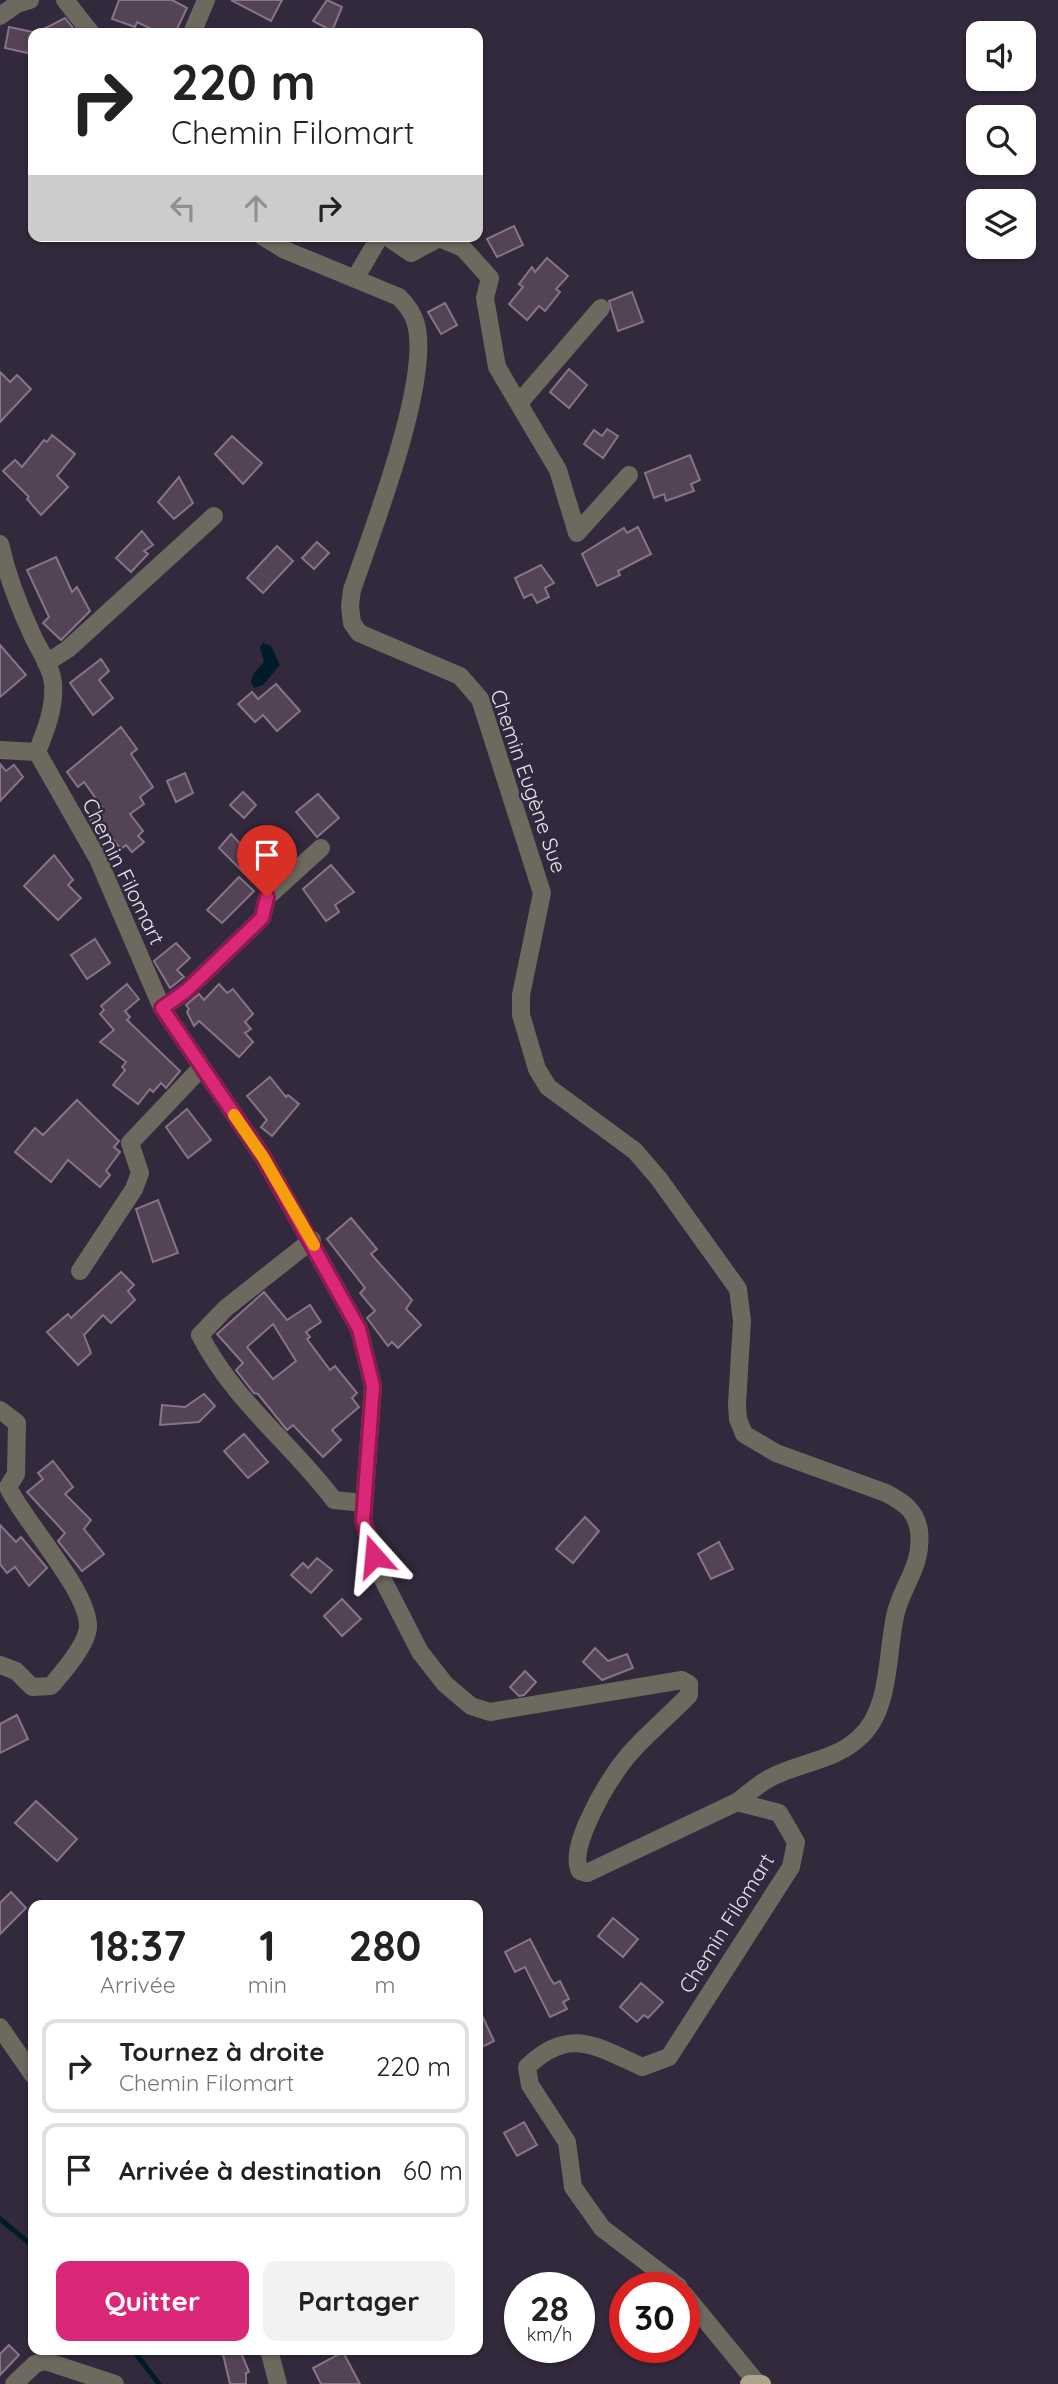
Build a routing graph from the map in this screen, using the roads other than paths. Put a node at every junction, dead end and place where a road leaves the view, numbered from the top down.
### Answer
1 (30, 0) edge
2 (65, 0) edge
3 (206, 0) edge
4 (0, 16) edge
5 (87, 28) edge
6 (194, 28) edge
7 (272, 242) edge
8 (376, 242) edge
9 (395, 242) edge
10 (432, 242) edge
11 (449, 242) edge
12 (356, 277) junction
13 (601, 308) dead end
14 (519, 403) junction
15 (629, 475) dead end
16 (214, 516) dead end
17 (0, 544) edge
18 (46, 663) junction
19 (0, 750) edge
20 (37, 752) junction
21 (321, 848) dead end
22 (162, 1008) junction
23 (201, 1068) junction
24 (312, 1240) junction
25 (80, 1271) dead end
26 (0, 1410) edge
27 (363, 1503) junction
28 (0, 1665) edge
29 (737, 1802) junction
30 (0, 2027) edge
31 (28, 2068) edge
32 (659, 2272) edge
33 (700, 2313) edge
34 (270, 2355) edge
35 (14, 2384) edge
36 (116, 2384) edge
37 (278, 2384) edge
38 (749, 2384) edge
39 (760, 2384) edge

1 - 4 street
2 - 5 street
3 - 6 street
7 - 12 street, Chemin Eugène Sue
8 - 12 street
9 - 10 street
11 - 14 street
12 - 29 street, Chemin Eugène Sue
13 - 14 street
14 - 15 street
16 - 18 street
17 - 18 street
18 - 20 street
19 - 20 street
20 - 22 street, Chemin Filomart
21 - 22 street
22 - 23 street, Chemin Filomart
23 - 24 street, Chemin Filomart
23 - 25 street
24 - 27 street, Chemin Filomart
24 - 27 street
26 - 28 street
27 - 29 street, Chemin Filomart
29 - 32 street, Chemin Filomart
30 - 31 street
33 - 39 street
34 - 37 street
35 - 36 street
38 - 39 main road

